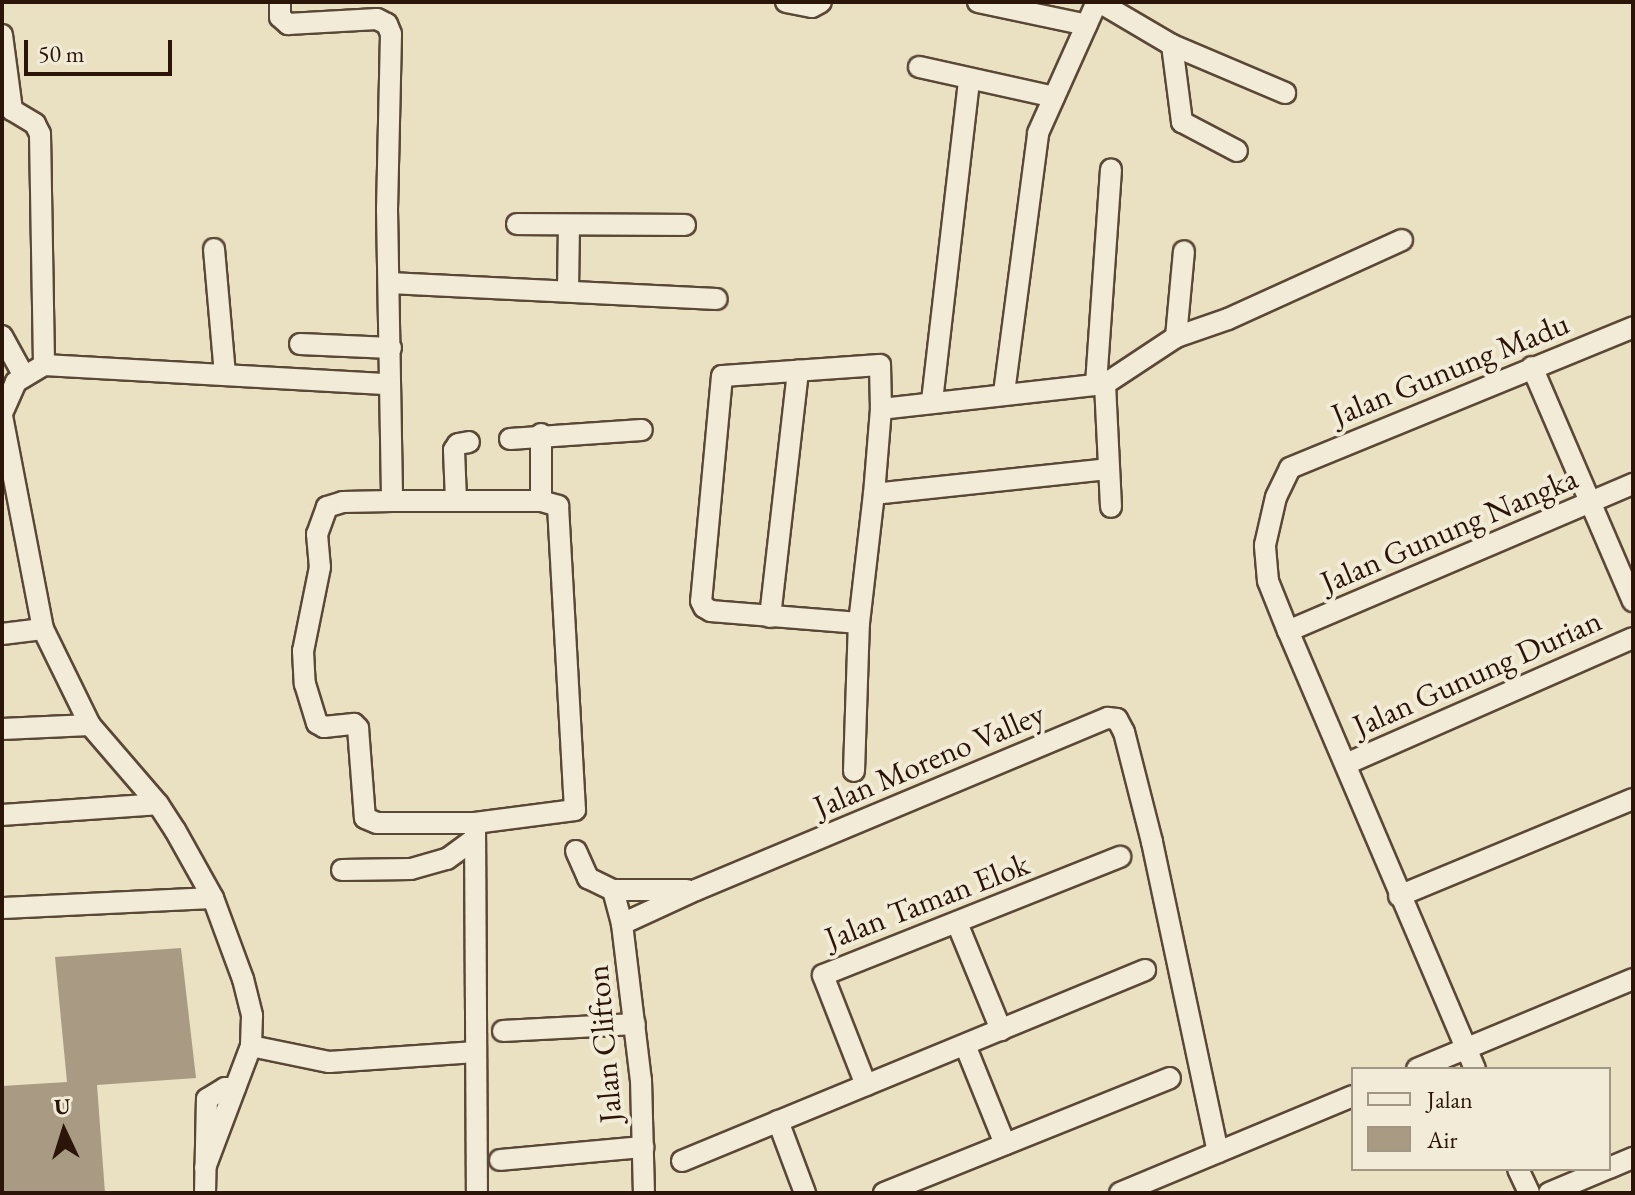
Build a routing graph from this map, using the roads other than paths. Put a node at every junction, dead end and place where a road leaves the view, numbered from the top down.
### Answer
1 (280, 2) edge
2 (786, 2) edge
3 (821, 2) edge
4 (978, 2) edge
5 (1098, 2) edge
6 (1087, 25) junction
7 (2, 35) edge
8 (1172, 45) junction
9 (919, 67) dead end
10 (969, 79) junction
11 (1285, 93) dead end
12 (1054, 97) junction
13 (7, 115) edge
14 (1237, 151) dead end
15 (1111, 170) dead end
16 (517, 224) dead end
17 (569, 225) junction
18 (685, 225) dead end
19 (1402, 240) dead end
20 (214, 249) dead end
21 (1184, 251) dead end
22 (389, 283) junction
23 (568, 289) junction
24 (717, 299) dead end
25 (1633, 327) edge
26 (2, 336) edge
27 (1176, 337) junction
28 (300, 344) dead end
29 (391, 348) junction
30 (44, 365) junction
31 (1532, 367) junction
32 (798, 371) junction
33 (225, 375) junction
34 (14, 379) edge
35 (388, 384) junction
36 (1101, 384) junction
37 (1004, 393) junction
38 (932, 401) junction
39 (881, 409) junction
40 (2, 415) edge
41 (642, 430) dead end
42 (541, 434) junction
43 (510, 439) dead end
44 (469, 442) dead end
45 (1107, 469) junction
46 (1633, 484) edge
47 (874, 494) junction
48 (456, 500) junction
49 (392, 501) junction
50 (541, 501) junction
51 (1590, 502) junction
52 (1111, 507) dead end
53 (1633, 601) edge
54 (770, 617) junction
55 (859, 623) junction
56 (43, 629) junction
57 (1288, 631) junction
58 (2, 634) edge
59 (1633, 638) edge
60 (90, 725) junction
61 (2, 729) edge
62 (1346, 764) junction
63 (854, 771) dead end
64 (1633, 799) edge
65 (158, 804) junction
66 (2, 815) edge
67 (474, 832) junction
68 (576, 851) dead end
69 (1120, 857) dead end
70 (342, 870) dead end
71 (613, 890) junction
72 (696, 890) junction
73 (1399, 896) junction
74 (213, 898) junction
75 (2, 908) edge
76 (957, 923) junction
77 (622, 924) junction
78 (1145, 970) dead end
79 (1633, 979) edge
80 (635, 1024) junction
81 (1001, 1030) junction
82 (503, 1031) dead end
83 (965, 1045) junction
84 (251, 1046) junction
85 (1466, 1048) junction
86 (476, 1052) junction
87 (1422, 1067) edge
88 (1474, 1067) edge
89 (1170, 1078) dead end
90 (866, 1085) junction
91 (1351, 1097) edge
92 (778, 1121) junction
93 (1005, 1144) junction
94 (643, 1147) junction
95 (1225, 1149) junction
96 (1633, 1158) edge
97 (500, 1160) dead end
98 (682, 1161) dead end
99 (1611, 1167) edge
100 (1519, 1171) edge
101 (1601, 1171) edge
102 (205, 1193) edge
103 (477, 1193) edge
104 (644, 1193) edge
105 (805, 1193) edge
106 (884, 1193) edge
107 (1120, 1193) edge
108 (1529, 1193) edge
109 (1549, 1193) edge

1 - 22 street
2 - 3 street
4 - 6 street
5 - 6 street
5 - 8 street
6 - 12 street
7 - 13 street
8 - 11 street
8 - 14 street
9 - 10 street
10 - 12 street
10 - 38 street
12 - 37 street
13 - 30 street
15 - 36 street
16 - 17 street
17 - 18 street
17 - 23 street
19 - 27 street
20 - 33 street
21 - 27 street
22 - 23 street
22 - 29 street
23 - 24 street
25 - 31 street, Jalan Gunung Madu
26 - 34 street
27 - 36 street
28 - 29 street
29 - 35 street
30 - 33 street
30 - 34 street
31 - 51 street
31 - 57 street, Jalan Gunung Madu
32 - 39 street
32 - 54 street
32 - 54 street
33 - 35 street
34 - 40 street
35 - 49 street
36 - 37 street
36 - 45 street
37 - 38 street
38 - 39 street
39 - 47 street
40 - 56 street
41 - 42 street
42 - 43 street
42 - 50 street
44 - 48 street
45 - 47 street
45 - 52 street
46 - 51 street, Jalan Gunung Nangka
47 - 55 street
48 - 49 street
48 - 50 street
49 - 67 street
50 - 67 street
51 - 53 street
51 - 57 street, Jalan Gunung Nangka
54 - 55 street
55 - 63 street
56 - 58 street
56 - 60 street
57 - 62 street
59 - 62 street, Jalan Gunung Durian
60 - 61 street
60 - 65 street
62 - 73 street
64 - 73 street
65 - 66 street
65 - 74 street
67 - 70 street
67 - 86 street
68 - 71 street
69 - 76 street, Jalan Taman Elok
71 - 72 street, Jalan Moreno Valley
71 - 77 street, Jalan Clifton
72 - 77 street, Jalan Moreno Valley
72 - 95 street, Jalan Moreno Valley
73 - 85 street
74 - 75 street
74 - 84 street
76 - 81 street
76 - 90 street, Jalan Taman Elok
77 - 80 street, Jalan Clifton
78 - 81 street
79 - 85 street
80 - 82 street
80 - 94 street, Jalan Clifton
81 - 83 street
83 - 90 street
83 - 93 street
84 - 86 street
84 - 102 street
85 - 87 street
85 - 88 street
86 - 103 street
89 - 93 street
90 - 92 street
91 - 95 street
92 - 98 street
92 - 105 street
93 - 106 street
94 - 97 street
94 - 104 street, Jalan Clifton
95 - 107 street
96 - 99 street
100 - 108 street
101 - 109 street

